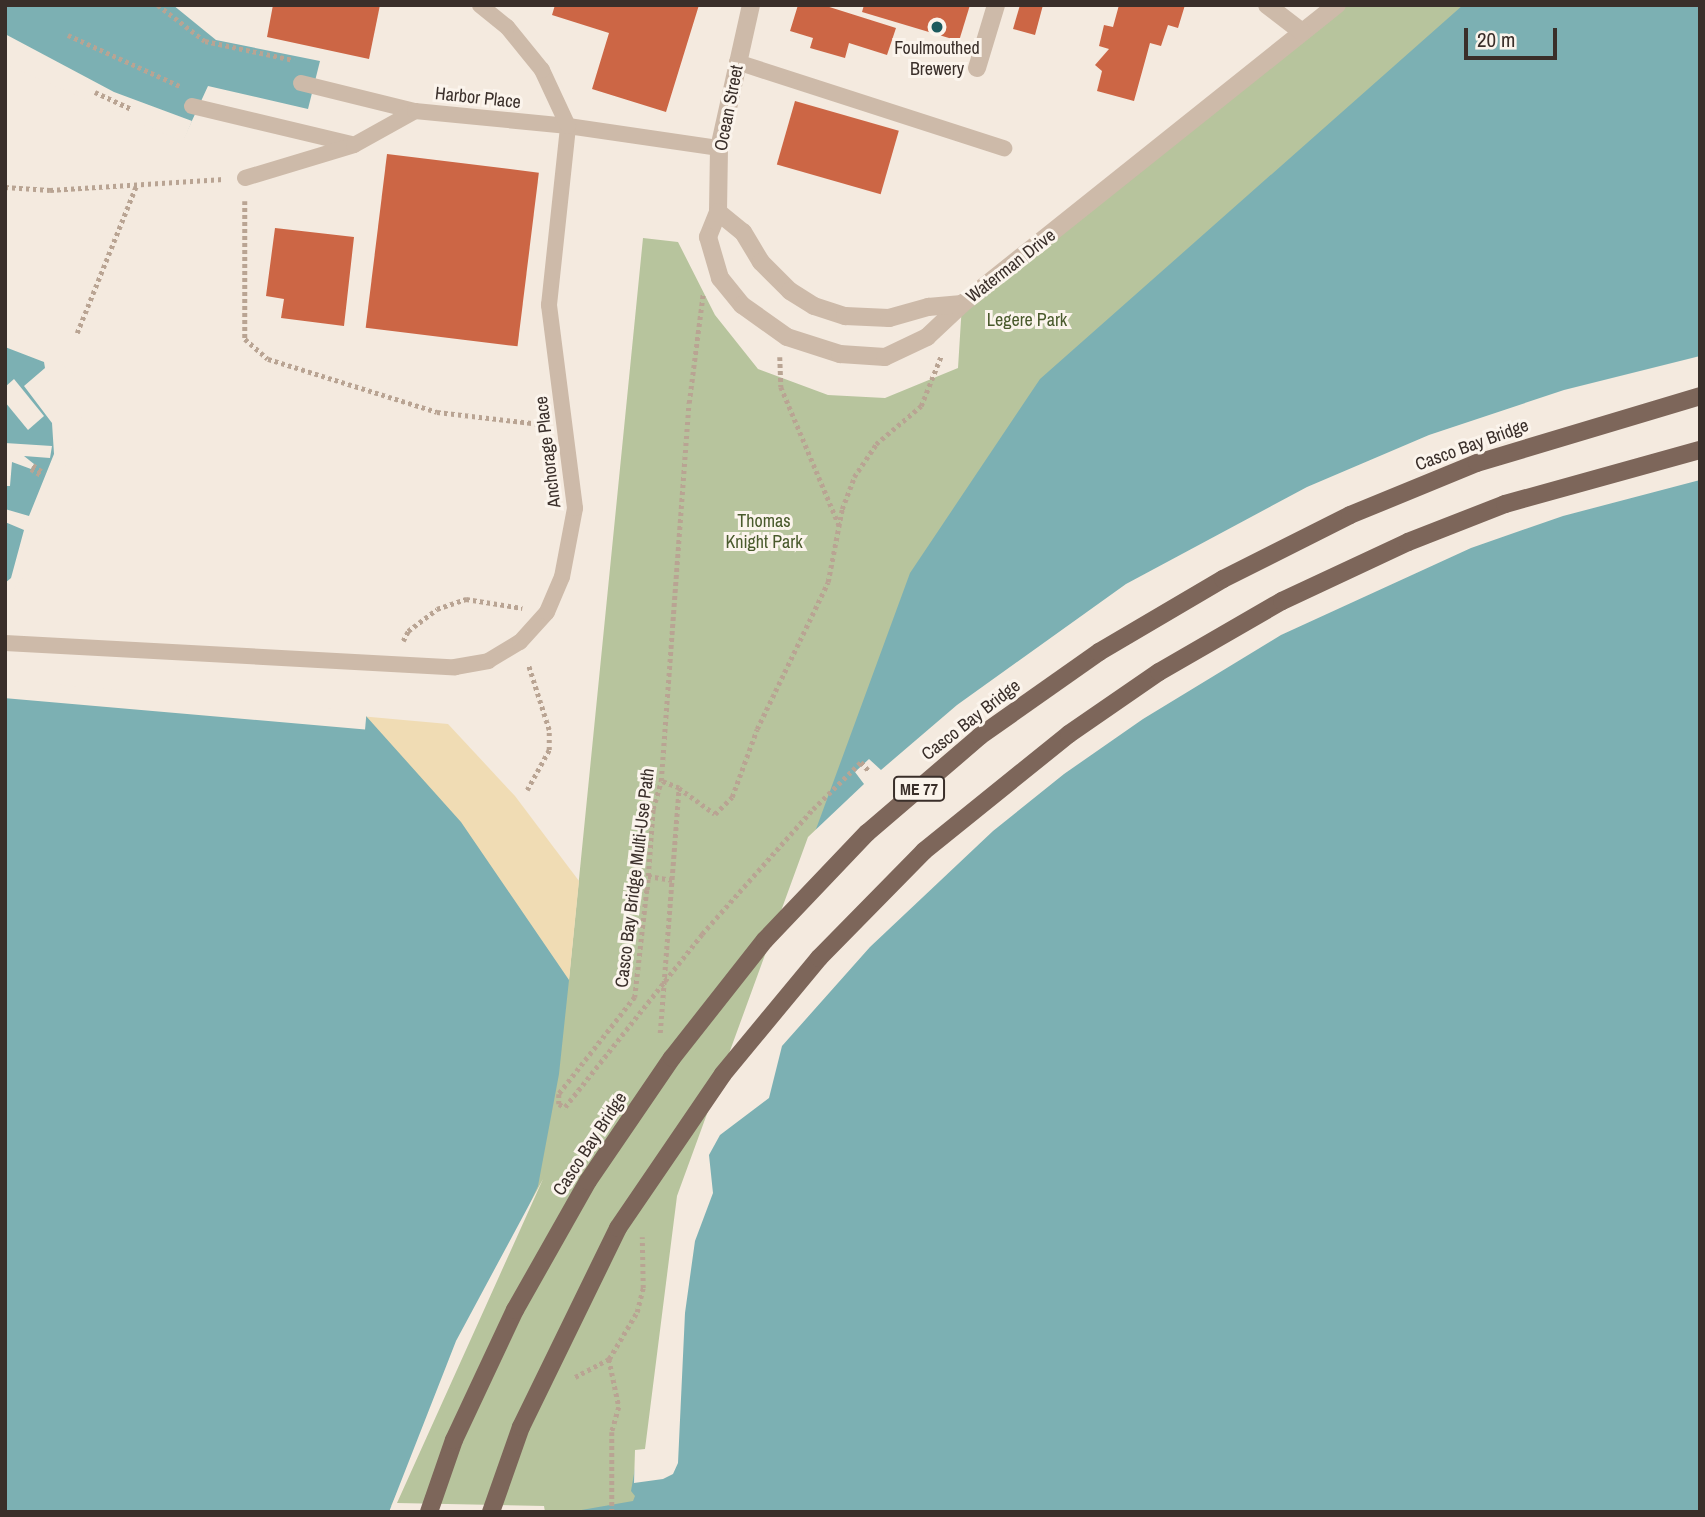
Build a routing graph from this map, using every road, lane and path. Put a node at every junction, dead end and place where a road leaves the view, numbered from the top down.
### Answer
1 (158, 5) edge
2 (480, 5) edge
3 (751, 5) edge
4 (996, 5) edge
5 (1267, 5) edge
6 (1337, 5) edge
7 (1303, 32) junction
8 (68, 35) dead end
9 (306, 62) dead end
10 (737, 62) junction
11 (977, 68) dead end
12 (301, 83) dead end
13 (94, 92) dead end
14 (192, 98) joint
15 (131, 109) dead end
16 (415, 111) junction
17 (568, 126) junction
18 (354, 145) junction
19 (719, 148) junction
20 (1004, 148) dead end
21 (245, 178) junction
22 (136, 186) junction
23 (5, 187) edge
24 (718, 212) junction
25 (704, 289) dead end
26 (962, 304) junction
27 (77, 333) dead end
28 (787, 337) junction
29 (943, 351) dead end
30 (1700, 396) edge
31 (565, 427) junction
32 (1700, 450) edge
33 (32, 467) dead end
34 (43, 474) dead end
35 (840, 526) junction
36 (547, 612) junction
37 (520, 642) junction
38 (5, 643) edge
39 (391, 667) junction
40 (870, 772) dead end
41 (678, 788) dead end
42 (527, 790) dead end
43 (648, 876) junction
44 (673, 880) dead end
45 (575, 1377) dead end
46 (429, 1512) edge
47 (491, 1512) edge
48 (612, 1512) edge

1 - 9 path
2 - 17 lane
3 - 10 street, Ocean Street
4 - 11 street
5 - 7 street
6 - 7 street, Waterman Drive
7 - 26 street, Waterman Drive
8 - 14 path
10 - 19 street, Ocean Street
10 - 20 lane
12 - 16 lane
13 - 15 path
14 - 18 lane
16 - 17 lane, Harbor Place
16 - 18 lane, Harbor Place
17 - 19 lane, Harbor Place
17 - 31 lane, Anchorage Place
18 - 21 lane, Harbor Place
19 - 24 street, Ocean Street
21 - 22 path
21 - 31 path
22 - 23 path
22 - 27 path
24 - 26 street
24 - 28 street, Waterman Drive
25 - 43 path, Casco Bay Bridge Multi-Use Path
26 - 28 street, Waterman Drive
28 - 35 path
29 - 35 path
30 - 46 main road, Casco Bay Bridge / ME 77, bridge
31 - 36 lane, Anchorage Place
32 - 47 main road, ME 77, bridge
33 - 34 path
35 - 41 path
36 - 37 lane, Anchorage Place
36 - 39 path
37 - 39 lane, Anchorage Place
37 - 42 path
38 - 39 lane, Anchorage Place
40 - 43 path, Casco Bay Bridge Multi-Use Path, bridge
43 - 44 path
45 - 48 path

